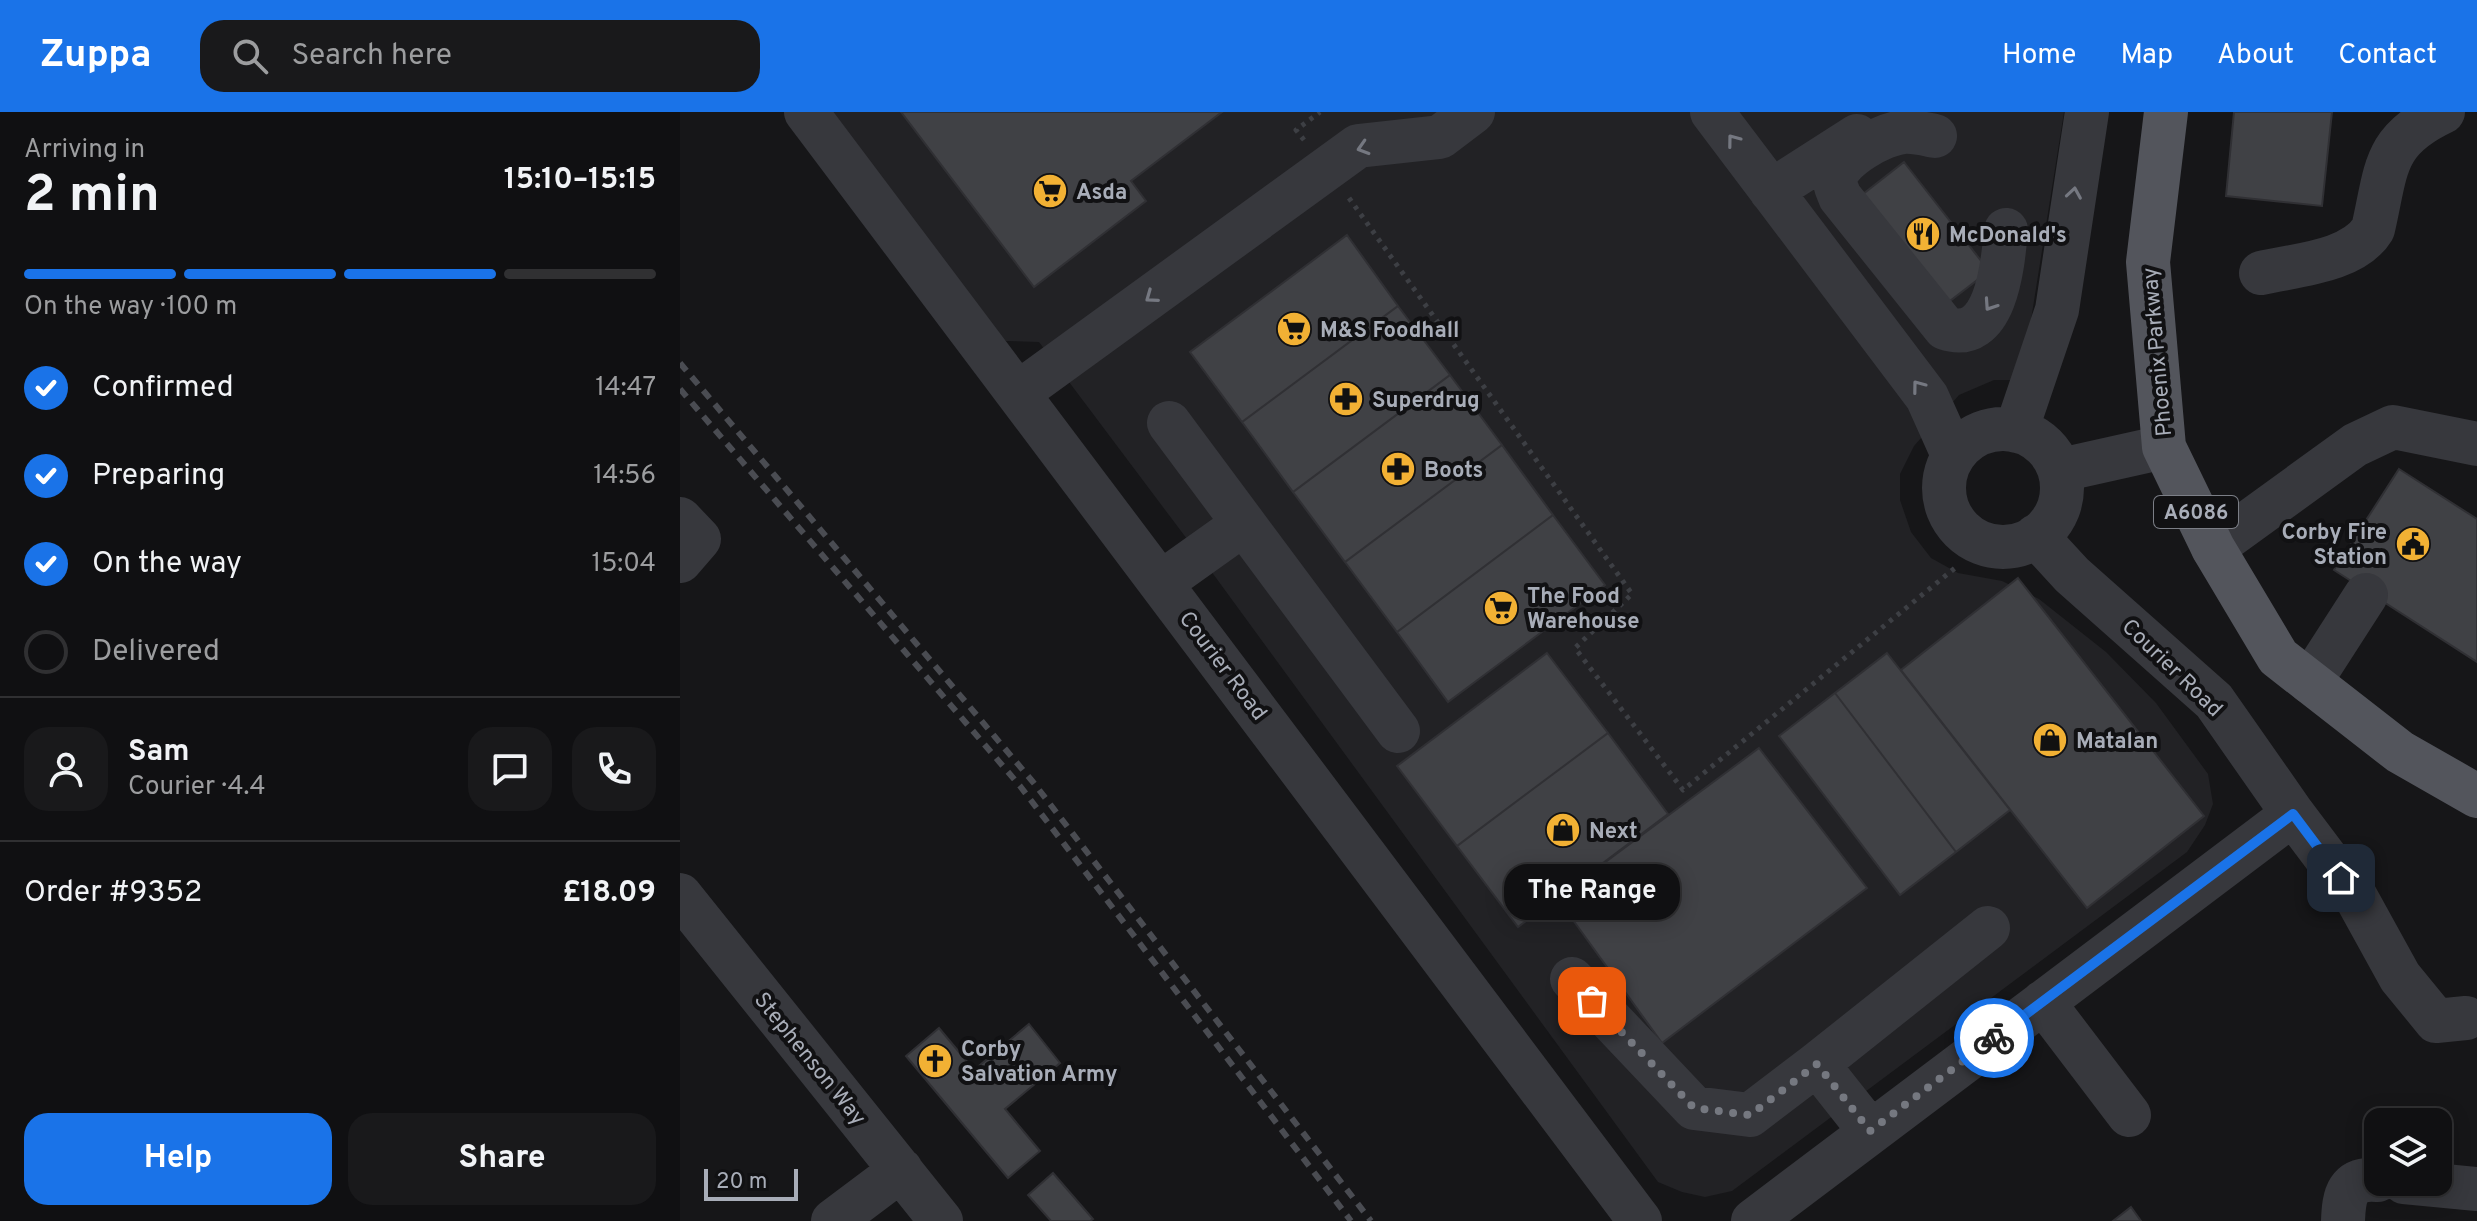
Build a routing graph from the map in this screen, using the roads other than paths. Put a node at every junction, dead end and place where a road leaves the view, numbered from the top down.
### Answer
1 (806, 112) edge
2 (1712, 112) edge
3 (1898, 112) edge
4 (2087, 112) edge
5 (2166, 112) edge
6 (2443, 112) edge
7 (1456, 125) edge
8 (1935, 136) dead end
9 (1771, 191) junction
10 (2006, 230) dead end
11 (2261, 273) dead end
12 (1018, 393) junction
13 (1169, 423) dead end
14 (2016, 431) junction
15 (2477, 444) edge
16 (2164, 447) junction
17 (1953, 455) junction
18 (2061, 470) junction
19 (680, 519) edge
20 (1242, 525) junction
21 (2036, 536) junction
22 (2213, 548) junction
23 (680, 561) edge
24 (1162, 582) junction
25 (2366, 595) dead end
26 (2310, 682) junction
27 (1398, 731) dead end
28 (2477, 796) edge
29 (2293, 814) junction
30 (680, 895) edge
31 (1988, 928) dead end
32 (1572, 979) dead end
33 (2043, 1002) junction
34 (2466, 1018) dead end
35 (1817, 1064) junction
36 (2129, 1115) dead end
37 (1870, 1131) junction
38 (901, 1170) junction
39 (2364, 1179) edge
40 (2452, 1187) edge
41 (2477, 1189) edge
42 (833, 1221) edge
43 (941, 1221) edge
44 (1640, 1221) edge
45 (1753, 1221) edge
46 (2343, 1221) edge

1 - 12 street, Courier Road
9 -> 2 street
3 - 9 street
14 -> 4 street
5 - 16 main road, Phoenix Parkway / A6086
6 - 11 street
7 -> 12 street
10 -> 8 street
17 -> 9 street
12 - 24 street, Courier Road
13 - 20 street
14 - 17 street
14 - 18 street
15 - 22 street
16 - 18 street
16 - 22 main road, Phoenix Parkway / A6086
17 - 21 street
18 - 21 street
19 - 23 street
20 - 24 street
20 - 27 street
21 - 29 street, Courier Road
22 - 26 main road, Phoenix Parkway / A6086
24 - 44 street, Courier Road
25 - 26 street
26 - 28 main road, Phoenix Parkway / A6086
29 - 33 street
29 - 34 street, Courier Road
30 - 38 street, Stephenson Way
31 - 35 street
32 - 35 street
33 - 36 street
33 - 37 street
35 - 37 street
37 - 45 street
38 - 42 street
38 - 43 street, Stephenson Way
39 - 46 street
40 - 41 street

